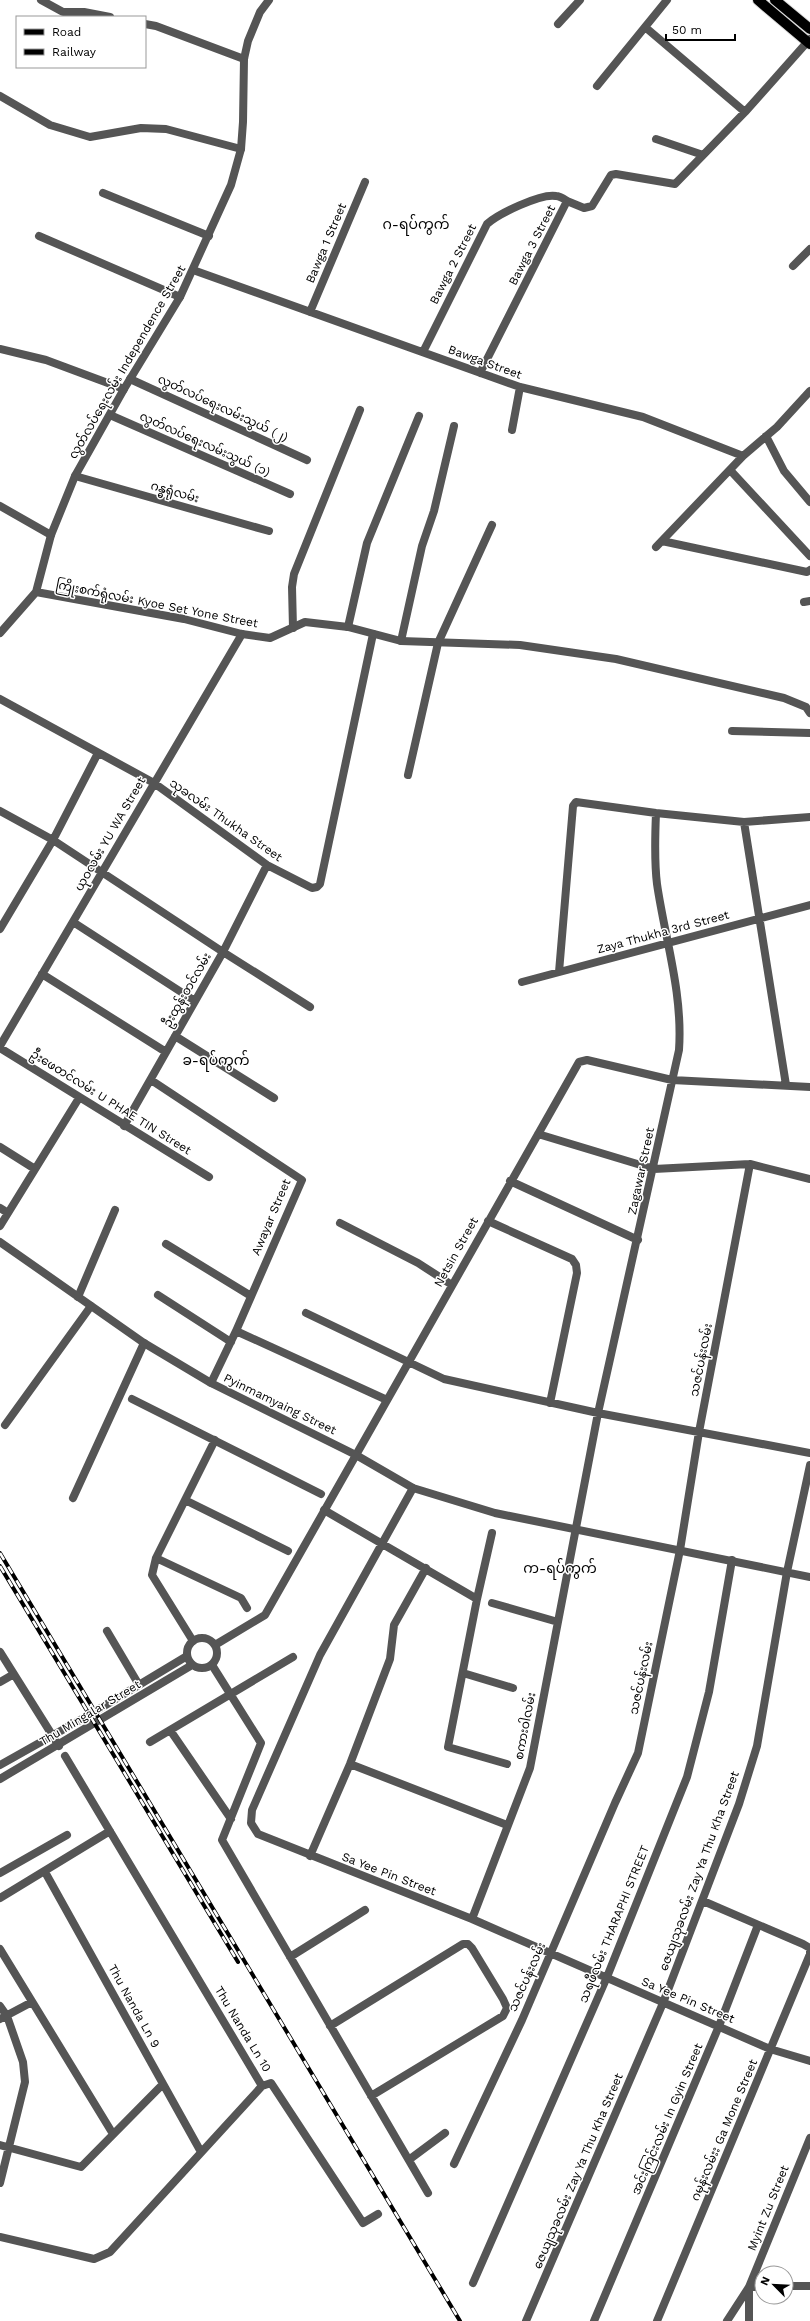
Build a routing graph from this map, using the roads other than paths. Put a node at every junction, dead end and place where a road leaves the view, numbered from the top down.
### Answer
1 (41, 0) edge
2 (269, 0) edge
3 (580, 0) edge
4 (667, 0) edge
5 (758, 0) edge
6 (775, 0) edge
7 (105, 16) edge
8 (146, 24) edge
9 (558, 24) dead end
10 (645, 27) junction
11 (810, 29) edge
12 (809, 42) edge
13 (244, 58) junction
14 (597, 86) dead end
15 (0, 96) edge
16 (745, 112) junction
17 (656, 139) dead end
18 (241, 149) junction
19 (703, 155) junction
20 (365, 182) dead end
21 (103, 192) dead end
22 (568, 201) junction
23 (39, 236) dead end
24 (209, 236) junction
25 (810, 249) edge
26 (793, 266) dead end
27 (193, 270) junction
28 (180, 297) junction
29 (310, 312) junction
30 (0, 349) edge
31 (423, 352) junction
32 (480, 373) junction
33 (130, 379) junction
34 (520, 387) junction
35 (124, 388) junction
36 (810, 391) edge
37 (360, 410) dead end
38 (110, 415) junction
39 (419, 416) dead end
40 (454, 426) dead end
41 (512, 430) dead end
42 (766, 436) junction
43 (743, 456) junction
44 (307, 460) dead end
45 (730, 470) junction
46 (75, 476) junction
47 (290, 494) dead end
48 (810, 502) edge
49 (0, 506) edge
50 (492, 525) dead end
51 (269, 531) dead end
52 (52, 535) junction
53 (810, 556) edge
54 (810, 570) edge
55 (36, 592) junction
56 (348, 627) junction
57 (293, 628) junction
58 (0, 633) edge
59 (242, 634) junction
60 (373, 634) junction
61 (401, 642) junction
62 (438, 643) junction
63 (0, 699) edge
64 (810, 713) edge
65 (732, 731) dead end
66 (810, 733) edge
67 (98, 753) junction
68 (408, 775) dead end
69 (154, 783) junction
70 (0, 812) edge
71 (656, 813) junction
72 (810, 817) edge
73 (744, 822) junction
74 (53, 840) junction
75 (268, 865) junction
76 (102, 872) junction
77 (810, 905) edge
78 (761, 918) junction
79 (73, 922) junction
80 (0, 927) edge
81 (669, 943) junction
82 (223, 952) junction
83 (559, 972) junction
84 (42, 974) junction
85 (522, 982) dead end
86 (195, 1001) junction
87 (310, 1007) dead end
88 (175, 1036) junction
89 (0, 1047) edge
90 (166, 1052) junction
91 (151, 1080) junction
92 (672, 1080) junction
93 (786, 1085) junction
94 (810, 1087) edge
95 (79, 1098) junction
96 (274, 1098) dead end
97 (124, 1126) junction
98 (538, 1134) junction
99 (0, 1147) edge
100 (750, 1164) junction
101 (654, 1168) junction
102 (35, 1169) junction
103 (209, 1177) dead end
104 (810, 1179) edge
105 (510, 1181) junction
106 (0, 1208) edge
107 (115, 1210) dead end
108 (8, 1213) junction
109 (488, 1221) junction
110 (340, 1223) dead end
111 (0, 1226) edge
112 (638, 1240) junction
113 (0, 1242) edge
114 (166, 1244) dead end
115 (452, 1285) junction
116 (158, 1295) dead end
117 (251, 1296) junction
118 (78, 1297) junction
119 (91, 1306) junction
120 (306, 1313) dead end
121 (236, 1332) junction
122 (231, 1342) junction
123 (144, 1343) junction
124 (408, 1362) junction
125 (211, 1383) junction
126 (132, 1399) dead end
127 (387, 1400) junction
128 (550, 1403) junction
129 (598, 1413) junction
130 (5, 1425) dead end
131 (699, 1432) junction
132 (215, 1440) junction
133 (810, 1453) edge
134 (356, 1455) junction
135 (810, 1465) edge
136 (413, 1488) junction
137 (321, 1494) dead end
138 (73, 1498) dead end
139 (185, 1500) junction
140 (324, 1510) junction
141 (576, 1531) junction
142 (492, 1533) dead end
143 (381, 1543) junction
144 (680, 1550) junction
145 (288, 1551) dead end
146 (156, 1558) junction
147 (732, 1560) junction
148 (426, 1568) junction
149 (787, 1572) junction
150 (810, 1577) edge
151 (477, 1599) junction
152 (492, 1603) dead end
153 (247, 1608) dead end
154 (558, 1622) junction
155 (107, 1631) dead end
156 (193, 1641) junction
157 (214, 1645) junction
158 (0, 1652) edge
159 (187, 1656) junction
160 (293, 1657) dead end
161 (192, 1665) junction
162 (212, 1665) junction
163 (463, 1673) junction
164 (14, 1674) junction
165 (0, 1682) edge
166 (139, 1685) junction
167 (513, 1688) dead end
168 (230, 1695) junction
169 (170, 1730) junction
170 (53, 1735) junction
171 (150, 1742) dead end
172 (59, 1746) junction
173 (65, 1756) dead end
174 (350, 1764) junction
175 (507, 1764) dead end
176 (0, 1765) edge
177 (0, 1779) edge
178 (231, 1819) junction
179 (507, 1826) junction
180 (110, 1831) junction
181 (67, 1835) dead end
182 (310, 1856) junction
183 (45, 1872) junction
184 (0, 1873) edge
185 (0, 1898) edge
186 (703, 1901) junction
187 (365, 1910) dead end
188 (472, 1919) junction
189 (758, 1925) junction
190 (810, 1948) edge
191 (0, 1949) edge
192 (551, 1952) junction
193 (290, 1957) junction
194 (607, 1977) junction
195 (32, 2002) junction
196 (663, 2003) junction
197 (0, 2006) edge
198 (3, 2017) edge
199 (330, 2026) junction
200 (719, 2026) junction
201 (770, 2049) junction
202 (810, 2061) edge
203 (163, 2084) junction
204 (262, 2086) junction
205 (371, 2096) junction
206 (445, 2133) dead end
207 (113, 2134) junction
208 (810, 2138) edge
209 (0, 2145) edge
210 (9, 2148) junction
211 (201, 2152) junction
212 (806, 2155) edge
213 (410, 2159) junction
214 (454, 2164) dead end
215 (0, 2183) edge
216 (428, 2193) dead end
217 (378, 2214) dead end
218 (0, 2237) edge
219 (473, 2283) dead end
220 (794, 2286) edge
221 (810, 2286) edge
222 (748, 2287) junction
223 (754, 2287) edge
224 (526, 2321) edge
225 (594, 2321) edge
226 (657, 2321) edge
227 (726, 2321) edge
228 (749, 2321) edge

1 - 7 street
2 - 13 street, လွတ်လပ်ရေးလမ်း Independence Street
3 - 9 street
4 - 10 street
5 - 12 main road
6 - 11 main road
8 - 13 street
10 - 14 street
10 - 16 street
12 - 16 street, Bawga 3 Street
13 - 18 street, လွတ်လပ်ရေးလမ်း Independence Street
15 - 18 street
16 - 19 street, Bawga 3 Street
17 - 19 street
18 - 24 street, လွတ်လပ်ရေးလမ်း Independence Street
19 - 22 street, Bawga 3 Street
20 - 29 street, Bawga 1 Street
21 - 24 street
22 - 31 street, Bawga 2 Street
22 - 32 street, Bawga 3 Street
23 - 28 street
24 - 27 street, လွတ်လပ်ရေးလမ်း Independence Street
25 - 26 street
27 - 28 street, လွတ်လပ်ရေးလမ်း Independence Street
27 - 29 street, Bawga Street
28 - 33 street, လွတ်လပ်ရေးလမ်း Independence Street
29 - 31 street, Bawga Street
30 - 35 street
31 - 32 street, Bawga Street
32 - 34 street, Bawga Street
33 - 35 street, လွတ်လပ်ရေးလမ်း Independence Street
33 - 44 street, လွတ်လပ်ရေးလမ်းသွယ် (၂)
34 - 41 street
34 - 43 street, Bawga Street
35 - 38 street, လွတ်လပ်ရေးလမ်း Independence Street
36 - 42 street
37 - 57 street
38 - 46 street, လွတ်လပ်ရေးလမ်း Independence Street
38 - 47 street, လွတ်လပ်ရေးလမ်းသွယ် (၁)
39 - 56 street
40 - 61 street
42 - 43 street
42 - 48 street
43 - 45 street
45 - 53 street
45 - 54 street
46 - 51 street, ဂန္ဓရုံလမ်း
46 - 52 street, လွတ်လပ်ရေးလမ်း Independence Street
49 - 52 street
50 - 62 street
52 - 55 street, လွတ်လပ်ရေးလမ်း Independence Street
55 - 58 street, လွတ်လပ်ရေးလမ်း Independence Street
55 - 59 street, ကြိုးစက်ရုံလမ်း Kyoe Set Yone Street
56 - 57 street, ကြိုးစက်ရုံလမ်း Kyoe Set Yone Street
56 - 60 street, ကြိုးစက်ရုံလမ်း Kyoe Set Yone Street
57 - 59 street, ကြိုးစက်ရုံလမ်း Kyoe Set Yone Street
59 - 69 street, ယုဝလမ်း YU WA Street
60 - 61 street, ကြိုးစက်ရုံလမ်း Kyoe Set Yone Street
60 - 75 street, သုခလမ်း Thukha Street
61 - 62 street, ကြိုးစက်ရုံလမ်း Kyoe Set Yone Street
62 - 64 street, ကြိုးစက်ရုံလမ်း Kyoe Set Yone Street
62 - 68 street
63 - 67 street, သုခလမ်း Thukha Street
65 - 66 street
67 - 69 street, သုခလမ်း Thukha Street
67 - 74 street
69 - 75 street, သုခလမ်း Thukha Street
69 - 76 street, ယုဝလမ်း YU WA Street
70 - 74 street
71 - 73 street
71 - 81 street, Zagawar Street
71 - 83 street
72 - 73 street
73 - 78 street
74 - 76 street
74 - 80 street
75 - 82 street, ဦးထွန်းတင်လမ်း
76 - 79 street, ယုဝလမ်း YU WA Street
76 - 82 street
77 - 78 street, Zaya Thukha 3rd Street
78 - 81 street, Zaya Thukha 3rd Street
78 - 93 street
79 - 84 street, ယုဝလမ်း YU WA Street
79 - 86 street
81 - 83 street, Zaya Thukha 3rd Street
81 - 92 street, Zagawar Street
82 - 86 street, ဦးထွန်းတင်လမ်း
82 - 87 street
83 - 85 street, Zaya Thukha 3rd Street
84 - 89 street, ယုဝလမ်း YU WA Street
84 - 90 street
86 - 88 street, ဦးထွန်းတင်လမ်း
88 - 90 street, ဦးထွန်းတင်လမ်း
88 - 96 street
89 - 95 street, ဦးဖေတင်လမ်း U PHAE TIN Street
90 - 91 street, ဦးထွန်းတင်လမ်း
91 - 97 street, ဦးထွန်းတင်လမ်း
91 - 117 street, Awayar Street
92 - 93 street
92 - 98 street, Netsin Street
92 - 101 street, Zagawar Street
93 - 94 street
95 - 97 street, ဦးဖေတင်လမ်း U PHAE TIN Street
95 - 102 street
97 - 103 street, ဦးဖေတင်လမ်း U PHAE TIN Street
98 - 101 street
98 - 105 street, Netsin Street
99 - 102 street
100 - 101 street
100 - 104 street
100 - 131 street, သဇင်ပန်းလမ်း
101 - 112 street, Zagawar Street
102 - 108 street
105 - 109 street, Netsin Street
105 - 112 street
106 - 108 street
107 - 118 street
108 - 111 street
109 - 115 street, Netsin Street
109 - 128 street
110 - 115 street
112 - 129 street, Zagawar Street
113 - 118 street, Pyinmamyaing Street
114 - 117 street
115 - 124 street, Netsin Street
116 - 122 street
117 - 121 street, Awayar Street
118 - 119 street, Pyinmamyaing Street
119 - 123 street, Pyinmamyaing Street
119 - 130 street
120 - 124 street
121 - 122 street, Awayar Street
121 - 127 street
122 - 125 street, Awayar Street
123 - 125 street, Pyinmamyaing Street
123 - 138 street
124 - 127 street, Netsin Street
124 - 128 street
125 - 134 street, Pyinmamyaing Street
126 - 132 street
127 - 134 street, Netsin Street
128 - 129 street
129 - 131 street
129 - 141 street, Zagawar Street
131 - 133 street
131 - 144 street, သဇင်ပန်းလမ်း
132 - 137 street
132 - 139 street
134 - 136 street, Pyinmamyaing Street
134 - 140 street, Netsin Street
135 - 149 street
136 - 141 street, Pyinmamyaing Street
136 - 143 street, Sa Yee Pin Street
139 - 145 street
139 - 146 street
140 - 143 street
140 - 157 street, Netsin Street
141 - 144 street, Pyinmamyaing Street
141 - 154 street, စကားဝါလမ်း
142 - 151 street
143 - 148 street
143 - 182 street, Sa Yee Pin Street
144 - 147 street, Pyinmamyaing Street
144 - 192 street, သဇင်ပန်းလမ်း
146 - 153 street
146 - 156 street
147 - 149 street, Pyinmamyaing Street
147 - 194 street, သရဖီလမ်း THARAPHI STREET
148 - 151 street
148 - 174 street
149 - 150 street, Pyinmamyaing Street
149 - 186 street, ဇေယျသုခလမ်း Zay Ya Thu Kha Street
151 - 163 street
152 - 154 street
154 - 179 street, စကားဝါလမ်း
155 - 166 street
156 - 157 street
156 - 159 street
157 - 162 street
158 - 164 street
159 - 161 street
159 - 166 street, Thu Mingalar Street
160 - 168 street
161 - 162 street
161 - 172 street, Thu Mingalar Street
162 - 168 street
163 - 167 street
163 - 175 street
164 - 165 street
164 - 170 street
166 - 170 street, Thu Mingalar Street
168 - 169 street
168 - 178 street
169 - 171 street
169 - 178 street
170 - 172 street
170 - 176 street, Thu Mingalar Street
172 - 177 street, Thu Mingalar Street
173 - 180 street, Thu Nanda Ln 10
174 - 179 street
174 - 182 street
178 - 193 street
179 - 188 street, စကားဝါလမ်း
180 - 183 street
180 - 204 street, Thu Nanda Ln 10
181 - 184 street
182 - 188 street, Sa Yee Pin Street
183 - 185 street
183 - 203 street, Thu Nanda Ln 9
186 - 189 street
186 - 196 street, ဇေယျသုခလမ်း Zay Ya Thu Kha Street
187 - 193 street
188 - 192 street, Sa Yee Pin Street
189 - 190 street
189 - 200 street, အင်းကြင်းလမ်း In Gyin Street
190 - 201 street, ဂမုန်းလမ်းး Ga Mone Street
191 - 195 street
192 - 194 street, Sa Yee Pin Street
192 - 214 street, သဇင်ပန်းလမ်း
193 - 199 street
194 - 196 street, Sa Yee Pin Street
194 - 219 street, သရဖီလမ်း THARAPHI STREET
195 - 198 street
195 - 207 street
196 - 200 street, Sa Yee Pin Street
196 - 224 street, ဇေယျသုခလမ်း Zay Ya Thu Kha Street
197 - 198 street
198 - 210 street
199 - 205 street
199 - 205 street
200 - 201 street, Sa Yee Pin Street
200 - 225 street, အင်းကြင်းလမ်း In Gyin Street
201 - 202 street, Sa Yee Pin Street
201 - 226 street, ဂမုန်းလမ်းး Ga Mone Street
203 - 207 street
203 - 211 street, Thu Nanda Ln 9
204 - 211 street, Thu Nanda Ln 10
204 - 217 street
205 - 213 street
206 - 213 street
207 - 210 street
208 - 212 street, Myint Zu Street
209 - 210 street
210 - 215 street
211 - 218 street, Thu Nanda Ln 10
212 - 222 street, Myint Zu Street
213 - 216 street
220 - 221 street
222 - 223 street
222 - 227 street
222 - 228 street

